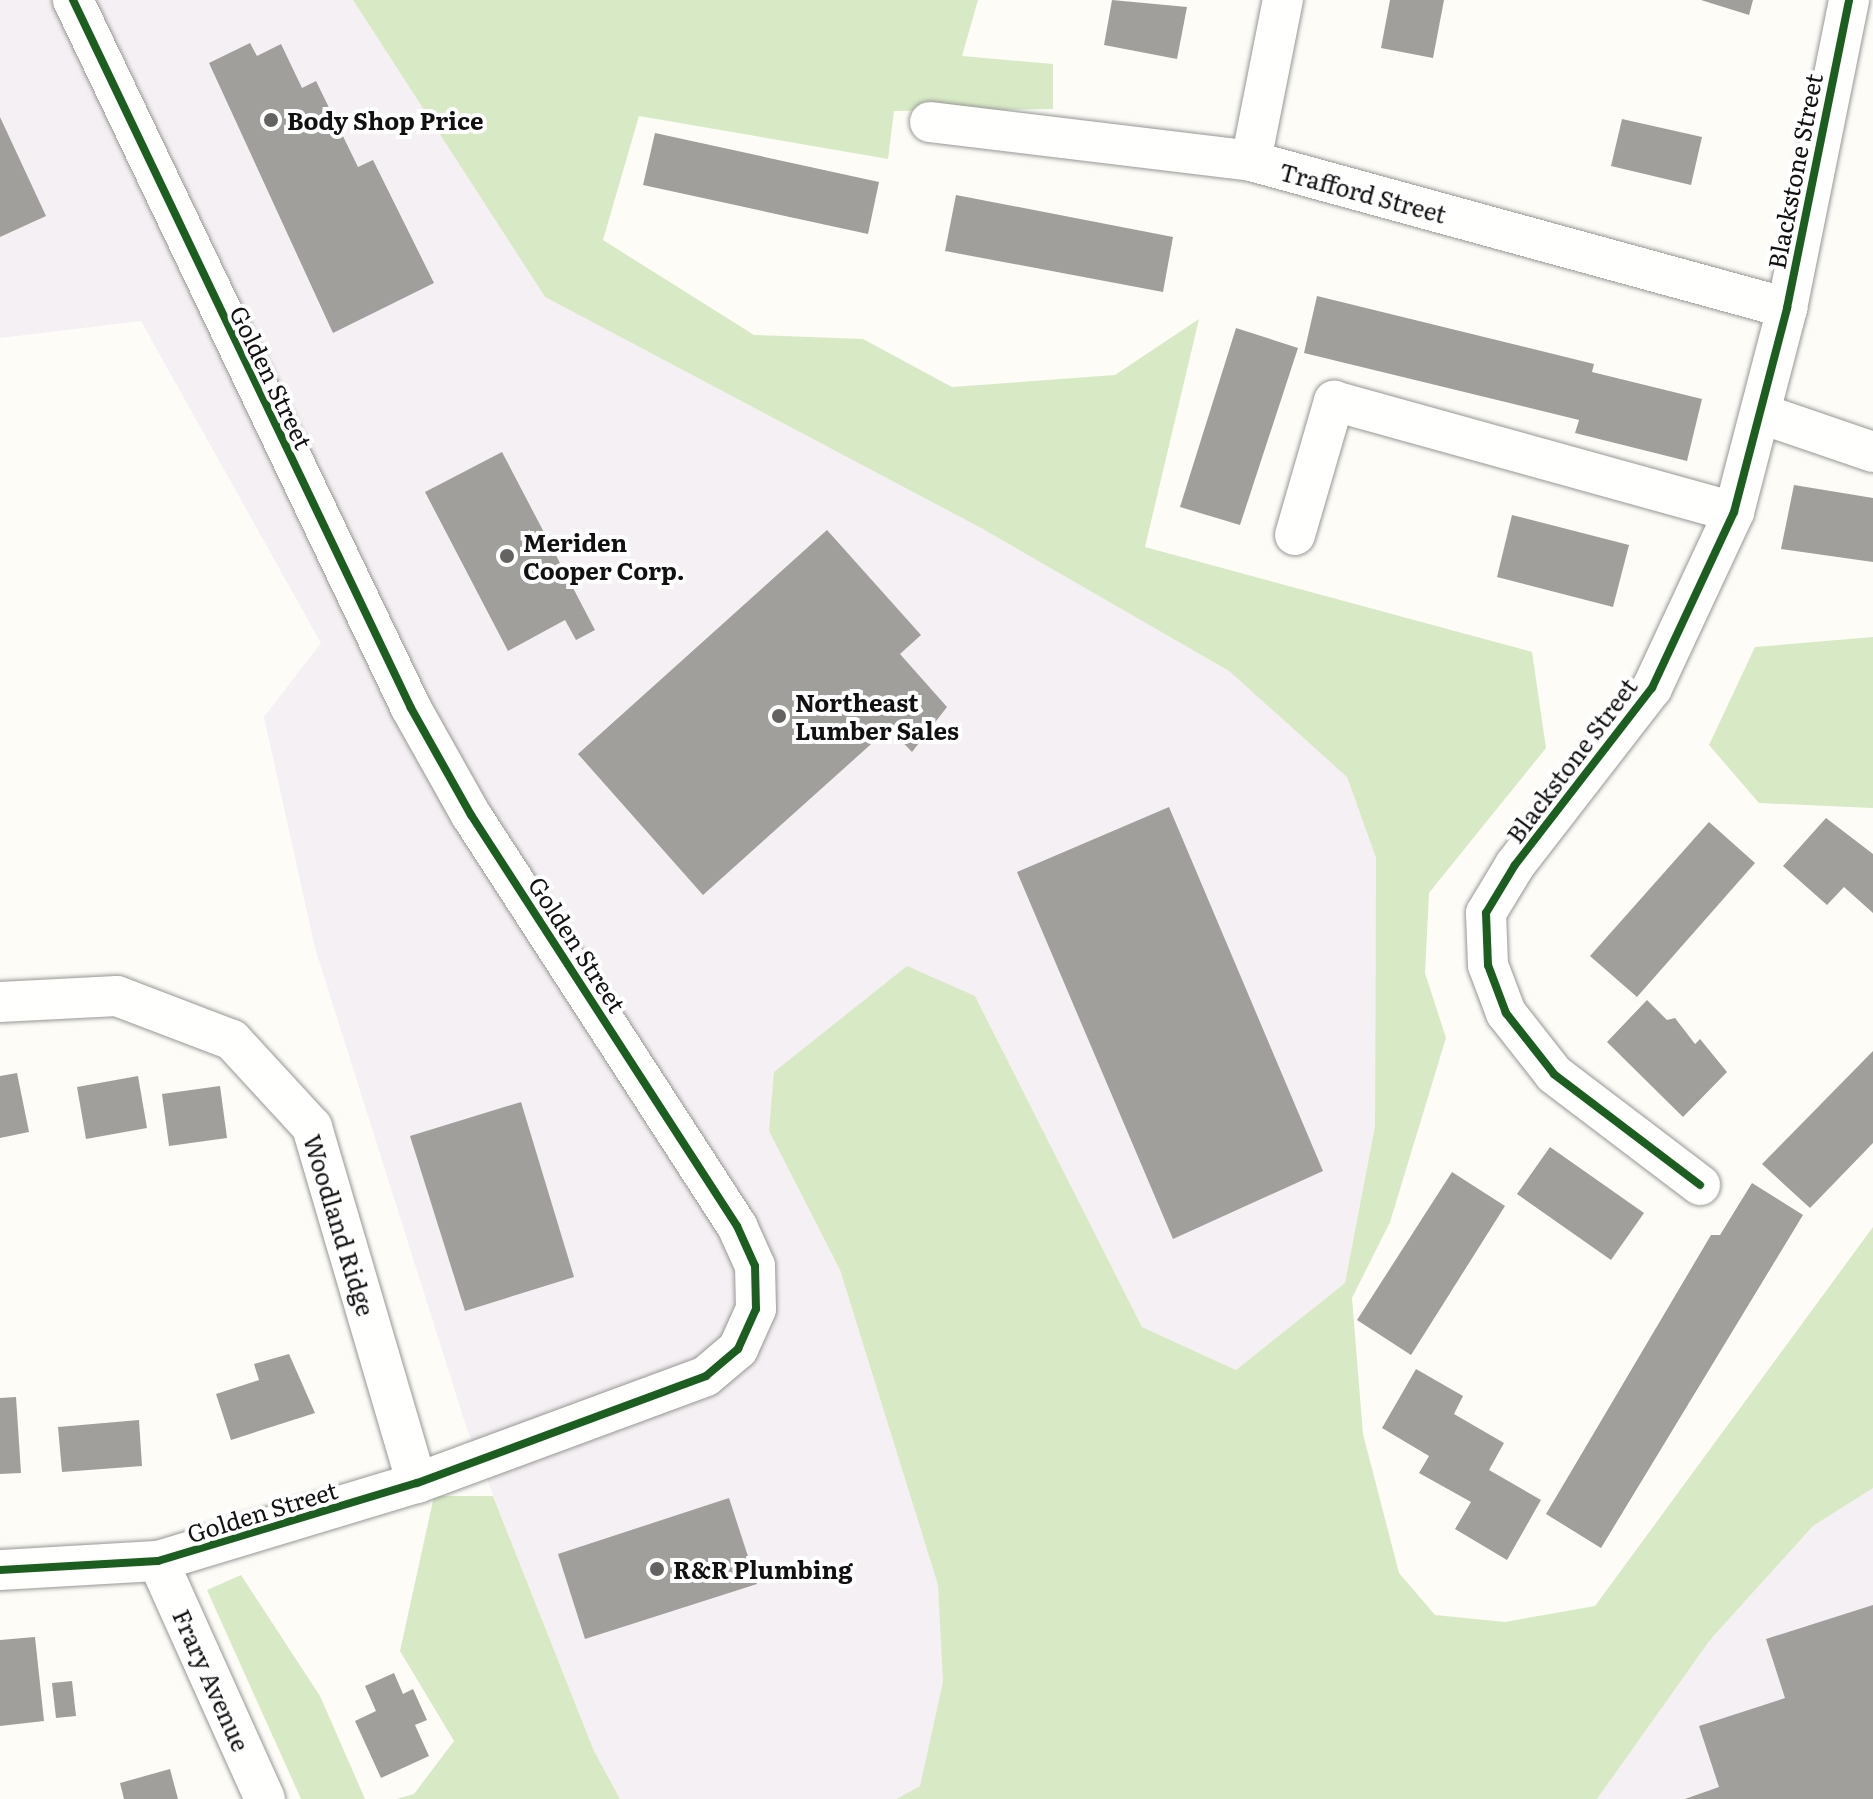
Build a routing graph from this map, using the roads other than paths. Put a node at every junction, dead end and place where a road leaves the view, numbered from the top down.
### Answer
1 (73, 0) edge
2 (1283, 0) edge
3 (1849, 0) edge
4 (930, 122) dead end
5 (1251, 161) junction
6 (1787, 308) junction
7 (1762, 414) junction
8 (1873, 452) edge
9 (1734, 512) junction
10 (1295, 535) dead end
11 (0, 1002) edge
12 (1700, 1185) dead end
13 (417, 1483) junction
14 (158, 1561) junction
15 (0, 1570) edge
16 (265, 1799) edge

1 - 13 street, Golden Street
2 - 5 street
3 - 6 street, Blackstone Street
4 - 5 street, Trafford Street
5 - 6 street, Trafford Street
6 - 7 street, Blackstone Street
7 - 8 street
7 - 9 street, Blackstone Street
9 - 10 street
9 - 12 street, Blackstone Street
11 - 13 street, Woodland Ridge
13 - 14 street, Golden Street
14 - 15 street, Golden Street
14 - 16 street, Frary Avenue

